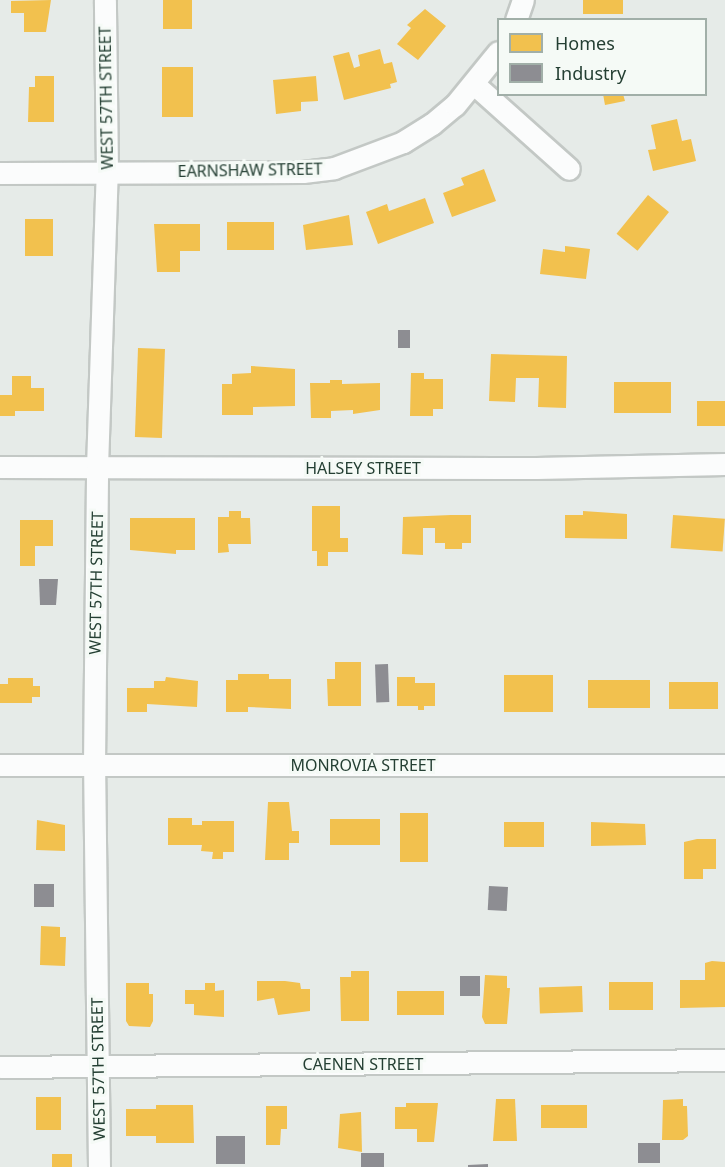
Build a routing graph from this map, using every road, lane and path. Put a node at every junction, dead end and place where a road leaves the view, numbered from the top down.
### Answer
1 (105, 0) edge
2 (523, 0) edge
3 (517, 18) edge
4 (497, 53) edge
5 (474, 84) junction
6 (569, 169) dead end
7 (107, 171) junction
8 (0, 173) edge
9 (725, 464) edge
10 (0, 467) edge
11 (97, 467) junction
12 (93, 764) junction
13 (0, 765) edge
14 (725, 765) edge
15 (725, 1060) edge
16 (98, 1065) junction
17 (0, 1067) edge
18 (99, 1167) edge

1 - 7 street, WEST 57TH STREET
2 - 3 street
4 - 5 street, EARNSHAW STREET
5 - 6 street
5 - 7 street, EARNSHAW STREET
7 - 8 street, EARNSHAW STREET
7 - 11 street, WEST 57TH STREET
9 - 11 street, HALSEY STREET
10 - 11 street, HALSEY STREET
11 - 12 street, WEST 57TH STREET
12 - 13 street, MONROVIA STREET
12 - 14 street, MONROVIA STREET
12 - 16 street, WEST 57TH STREET
15 - 16 street, CAENEN STREET
16 - 17 street, CAENEN STREET
16 - 18 street, WEST 57TH STREET

